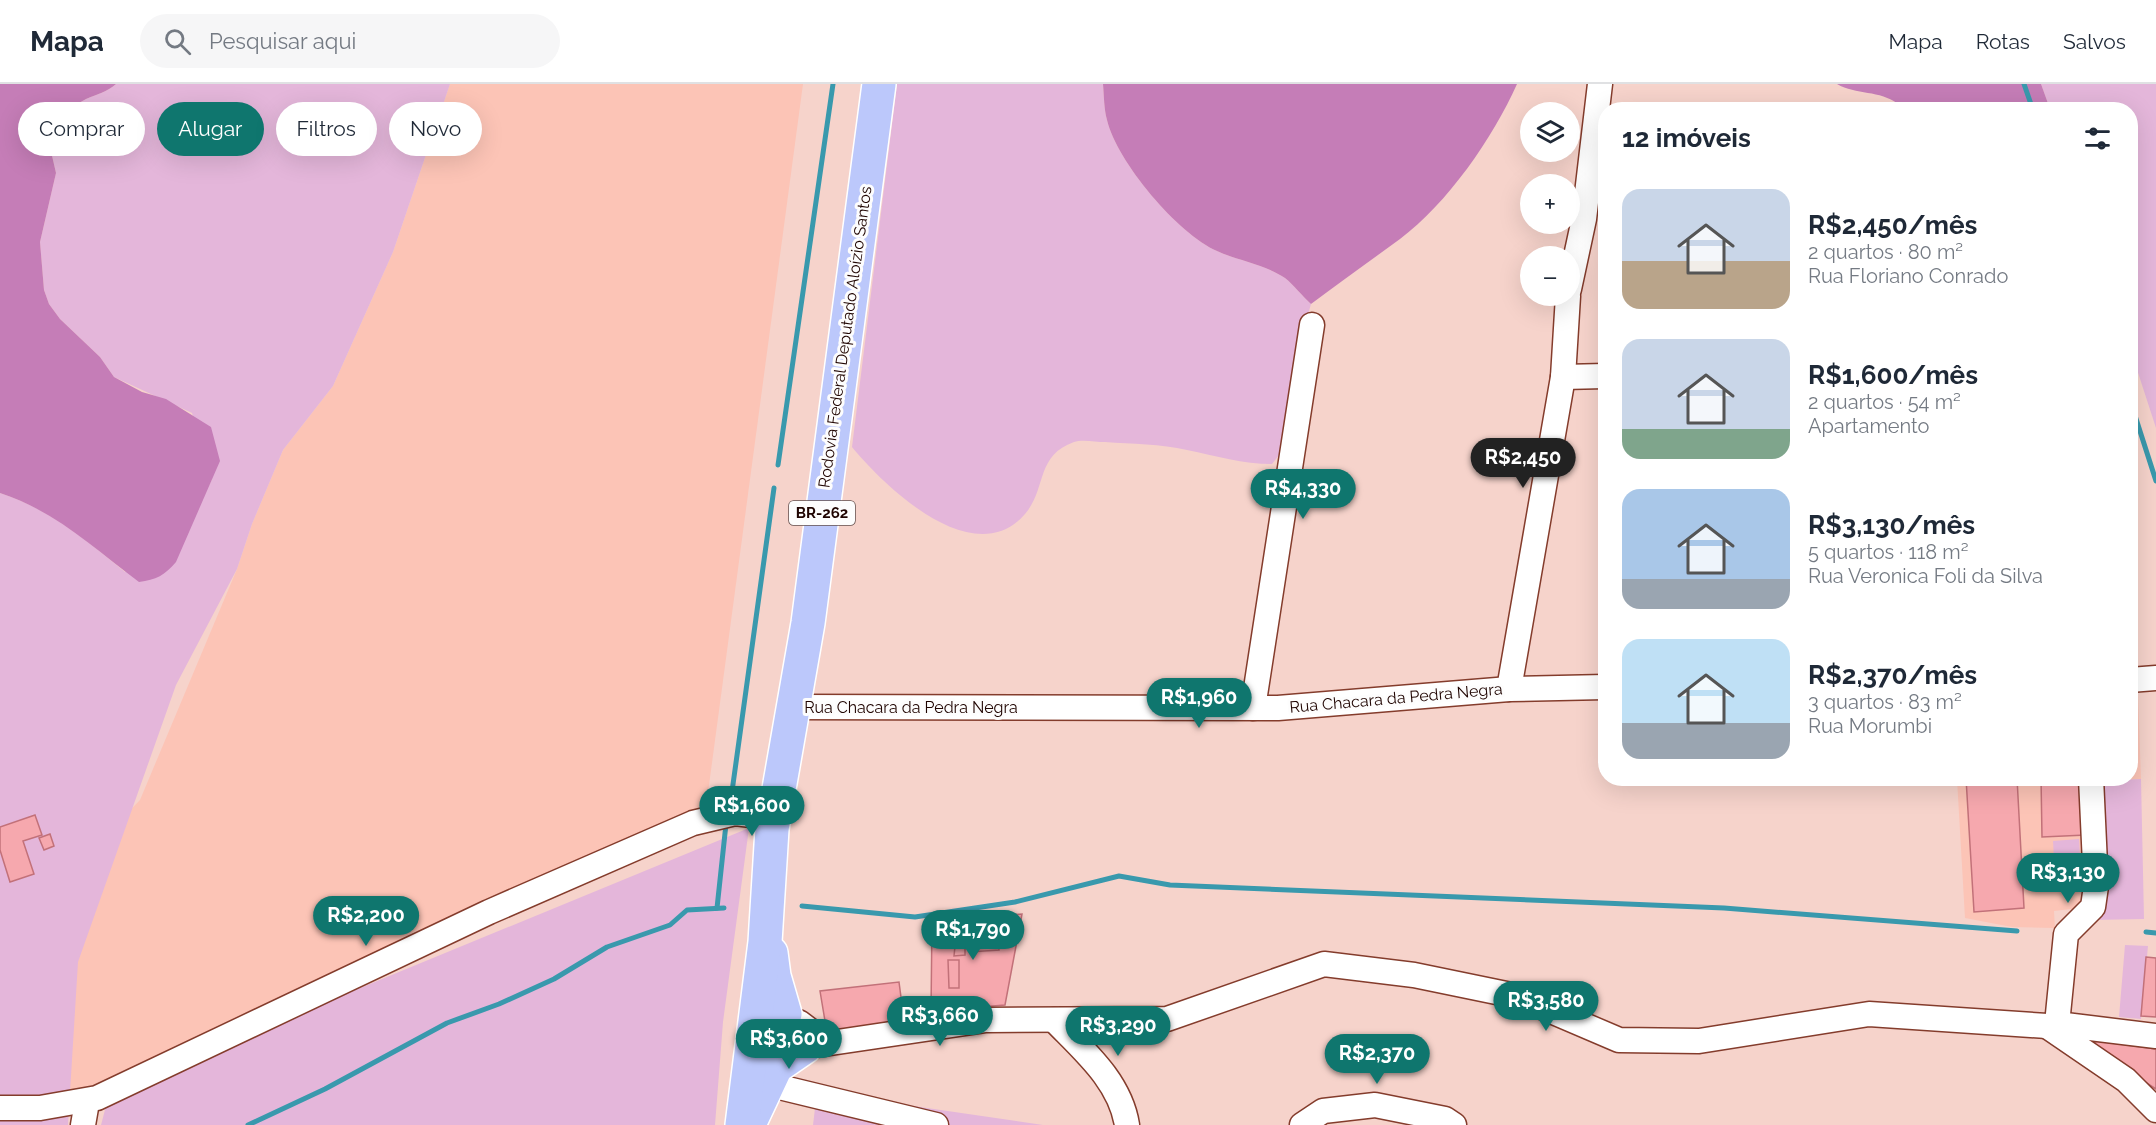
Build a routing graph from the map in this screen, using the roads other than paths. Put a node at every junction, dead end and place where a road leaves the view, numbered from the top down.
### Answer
1 (879, 84) edge
2 (1600, 84) edge
3 (1578, 246) edge
4 (1567, 306) edge
5 (1312, 325) dead end
6 (1598, 376) edge
7 (1563, 377) junction
8 (2156, 678) edge
9 (2138, 679) edge
10 (1598, 687) edge
11 (1509, 689) junction
12 (792, 707) junction
13 (1253, 708) junction
14 (2091, 786) edge
15 (773, 823) junction
16 (762, 1009) junction
17 (1054, 1020) junction
18 (2052, 1025) junction
19 (2156, 1036) edge
20 (815, 1044) junction
21 (746, 1047) junction
22 (767, 1084) junction
23 (0, 1108) edge
24 (2156, 1110) edge
25 (85, 1113) edge
26 (729, 1125) edge
27 (742, 1125) edge
28 (750, 1125) edge
29 (936, 1125) edge
30 (1128, 1125) edge
31 (1302, 1125) edge
32 (1454, 1125) edge

1 - 12 highway, Rodovia Federal Deputado Aloízio Santos / BR-262
2 - 3 street
4 - 7 street
5 - 13 street
6 - 7 street
7 - 11 street
8 - 9 street
10 - 11 street, Rua Chacara da Pedra Negra
11 - 13 street, Rua Chacara da Pedra Negra
12 - 13 street, Rua Chacara da Pedra Negra
12 - 15 highway, Rodovia Federal Deputado Aloízio Santos / BR-262
14 - 18 street
15 - 16 highway
15 - 16 highway, Rodovia Federal Deputado Aloízio Santos / BR-262
15 - 25 street
16 - 20 street
16 - 21 highway, Rodovia Federal Deputado Aloízio Santos / BR-262
17 - 18 street
17 - 20 street
17 - 30 street
18 - 19 street
18 - 24 street
20 - 21 street
20 - 22 highway
21 - 26 highway
21 - 27 highway, Rodovia Federal Deputado Aloízio Santos / BR-262
22 - 28 highway
22 - 29 street
23 - 25 street
31 - 32 street

